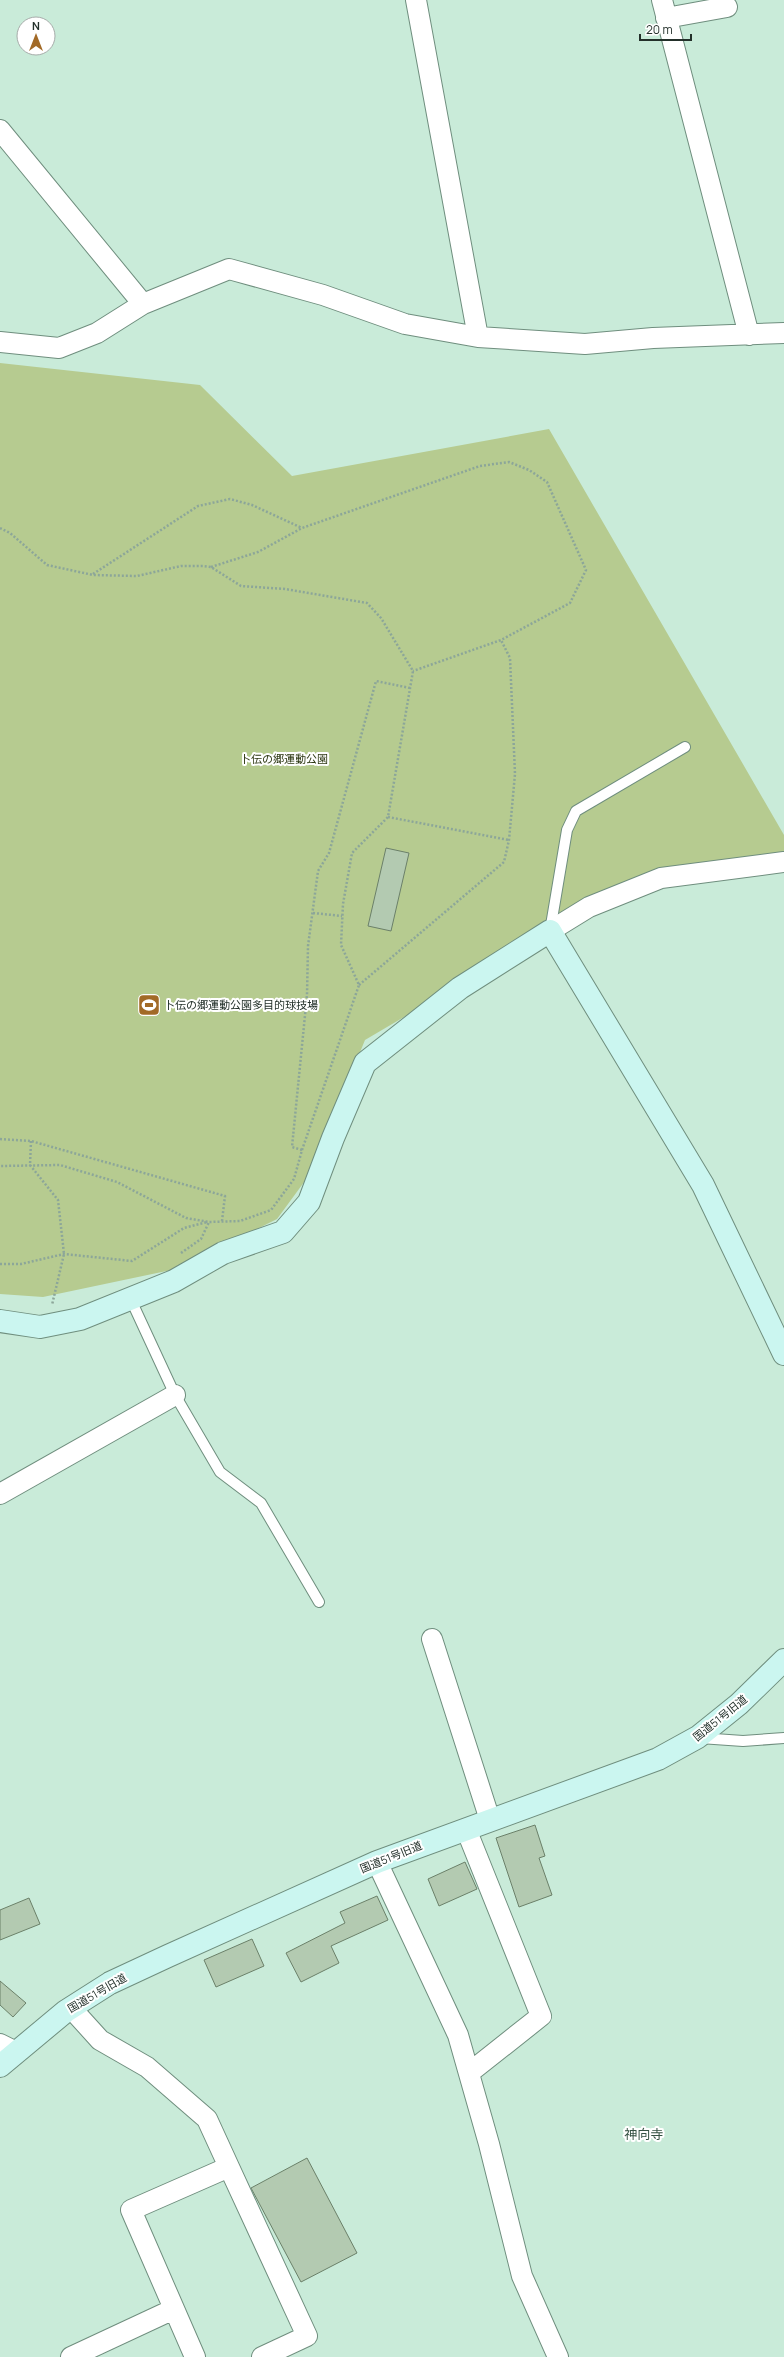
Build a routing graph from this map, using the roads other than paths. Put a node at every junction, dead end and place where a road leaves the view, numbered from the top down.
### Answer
1 (416, 0) edge
2 (728, 7) dead end
3 (664, 9) edge
4 (0, 130) edge
5 (143, 304) junction
6 (784, 333) edge
7 (748, 335) junction
8 (478, 337) junction
9 (0, 342) edge
10 (685, 747) dead end
11 (784, 862) edge
12 (550, 930) junction
13 (131, 1300) junction
14 (0, 1321) edge
15 (784, 1354) edge
16 (175, 1395) junction
17 (0, 1494) edge
18 (319, 1602) dead end
19 (432, 1639) dead end
20 (784, 1660) edge
21 (698, 1737) junction
22 (784, 1738) edge
23 (490, 1820) junction
24 (466, 1829) junction
25 (377, 1862) junction
26 (71, 2008) junction
27 (8, 2048) edge
28 (0, 2066) edge
29 (468, 2073) junction
30 (228, 2167) junction
31 (174, 2309) junction
32 (71, 2357) edge
33 (195, 2357) edge
34 (262, 2357) edge
35 (558, 2357) edge

1 - 8 street
2 - 3 street
3 - 7 street
4 - 5 street
5 - 8 street
5 - 9 street
6 - 7 street
7 - 8 street
10 - 12 lane
11 - 12 street
12 - 13 street
12 - 15 street
13 - 14 street
13 - 16 lane
16 - 17 street
16 - 18 lane
19 - 23 street
20 - 21 street, 国道51号旧道
21 - 22 lane
21 - 23 street, 国道51号旧道
23 - 24 street, 国道51号旧道
24 - 25 street, 国道51号旧道
24 - 29 street
25 - 26 street, 国道51号旧道
25 - 29 street
26 - 27 street, 国道51号旧道
26 - 30 street
27 - 28 street, 国道51号旧道
29 - 35 street
30 - 31 street
30 - 34 street
31 - 32 street
31 - 33 street

